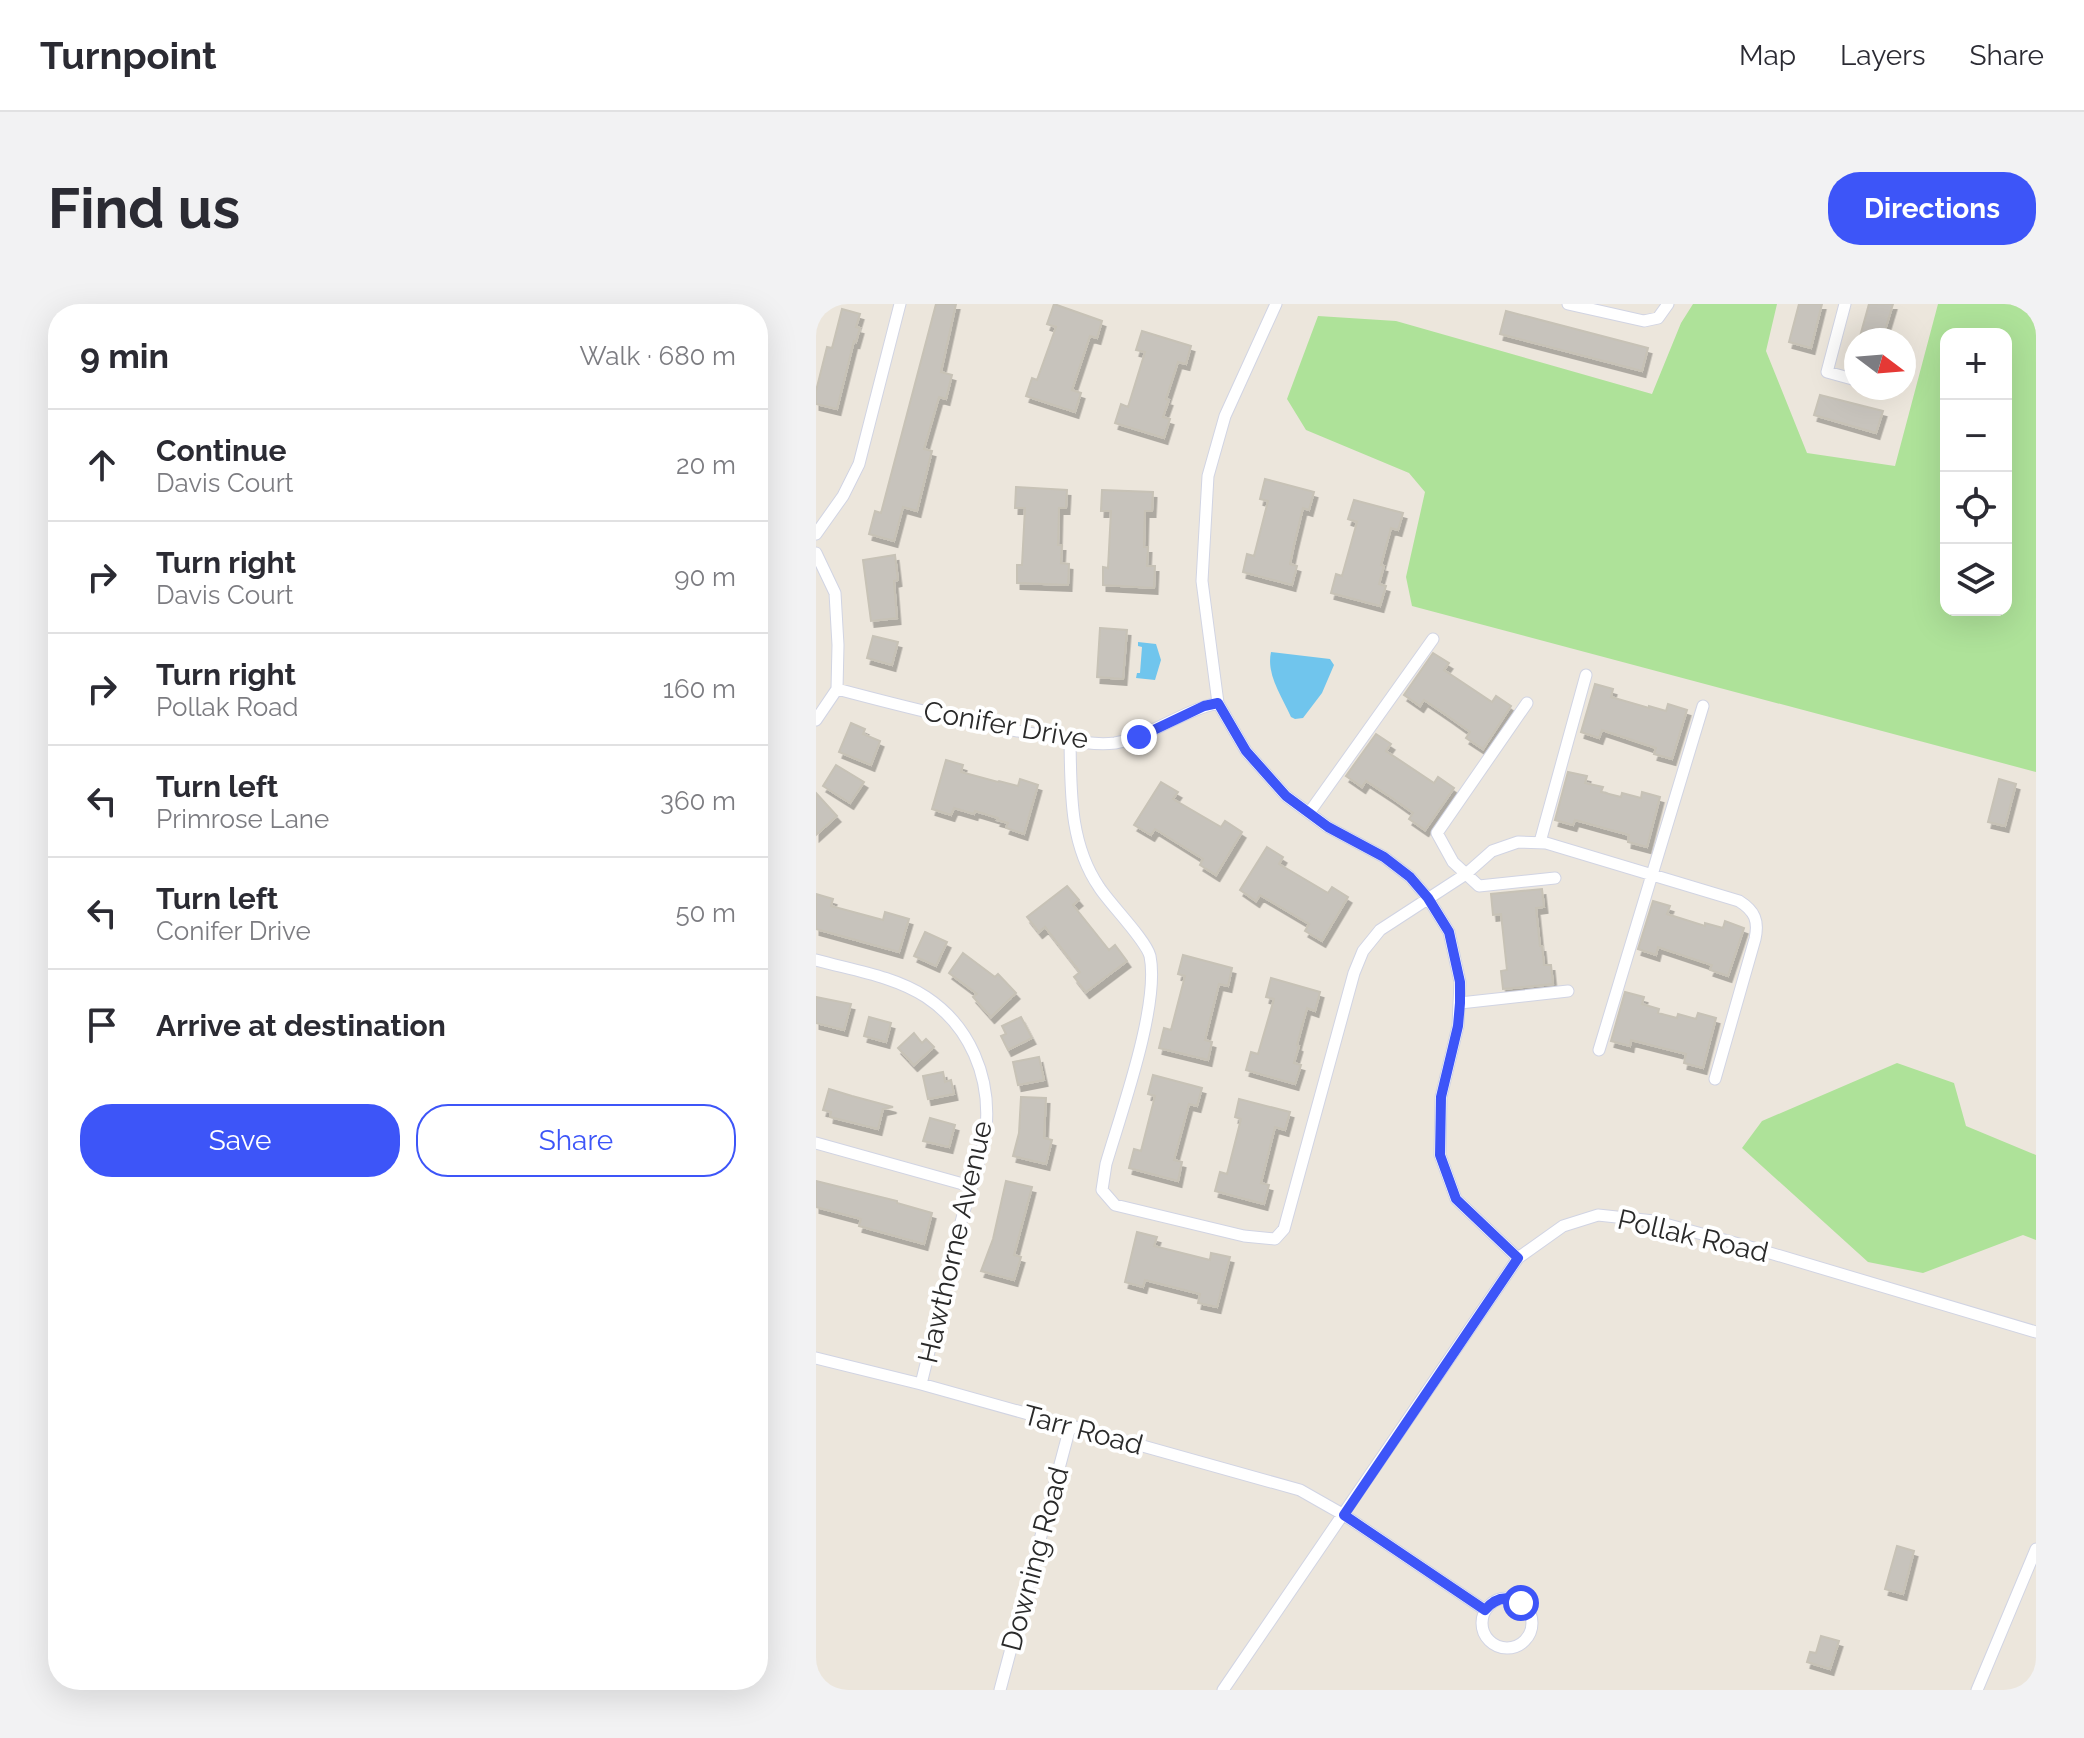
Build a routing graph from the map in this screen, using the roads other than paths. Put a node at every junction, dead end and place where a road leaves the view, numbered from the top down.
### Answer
1 (900, 304) edge
2 (1276, 304) edge
3 (1568, 304) edge
4 (1668, 304) edge
5 (1845, 304) edge
6 (1844, 377) edge
7 (816, 534) edge
8 (816, 553) edge
9 (1433, 639) dead end
10 (1586, 675) dead end
11 (837, 689) junction
12 (1218, 703) junction
13 (1527, 703) dead end
14 (1703, 706) dead end
15 (816, 720) edge
16 (1070, 740) junction
17 (1309, 813) junction
18 (1540, 842) junction
19 (1466, 874) junction
20 (1652, 874) junction
21 (1555, 878) dead end
22 (1428, 898) junction
23 (816, 960) edge
24 (1568, 991) dead end
25 (1460, 1003) junction
26 (1599, 1050) dead end
27 (1715, 1079) dead end
28 (816, 1143) edge
29 (970, 1186) junction
30 (1518, 1258) junction
31 (2036, 1332) edge
32 (816, 1358) edge
33 (921, 1384) junction
34 (1070, 1427) junction
35 (1344, 1515) junction
36 (2036, 1549) edge
37 (1485, 1610) junction
38 (1000, 1690) edge
39 (1223, 1690) edge
40 (1977, 1690) edge

1 - 7 street
2 - 12 street
3 - 4 street
5 - 6 street
8 - 11 street
9 - 17 street
10 - 18 street
11 - 15 street
11 - 16 street, Conifer Drive
12 - 16 street, Conifer Drive
12 - 17 street
13 - 19 street
14 - 20 street
16 - 22 street
17 - 22 street
18 - 19 street
18 - 20 street
19 - 21 street
19 - 22 street
20 - 26 street
20 - 27 street
22 - 25 street
23 - 29 street, Hawthorne Avenue
24 - 25 street
25 - 30 street
28 - 29 street
29 - 33 street, Hawthorne Avenue
30 - 31 street, Pollak Road
30 - 35 street, Pollak Road
32 - 33 street, Tarr Road
33 - 34 street, Tarr Road
34 - 35 street, Tarr Road
34 - 38 street, Downing Road
35 - 37 street, Tarr Road
35 - 39 street, Pollak Road
36 - 40 street
37 - 37 street

